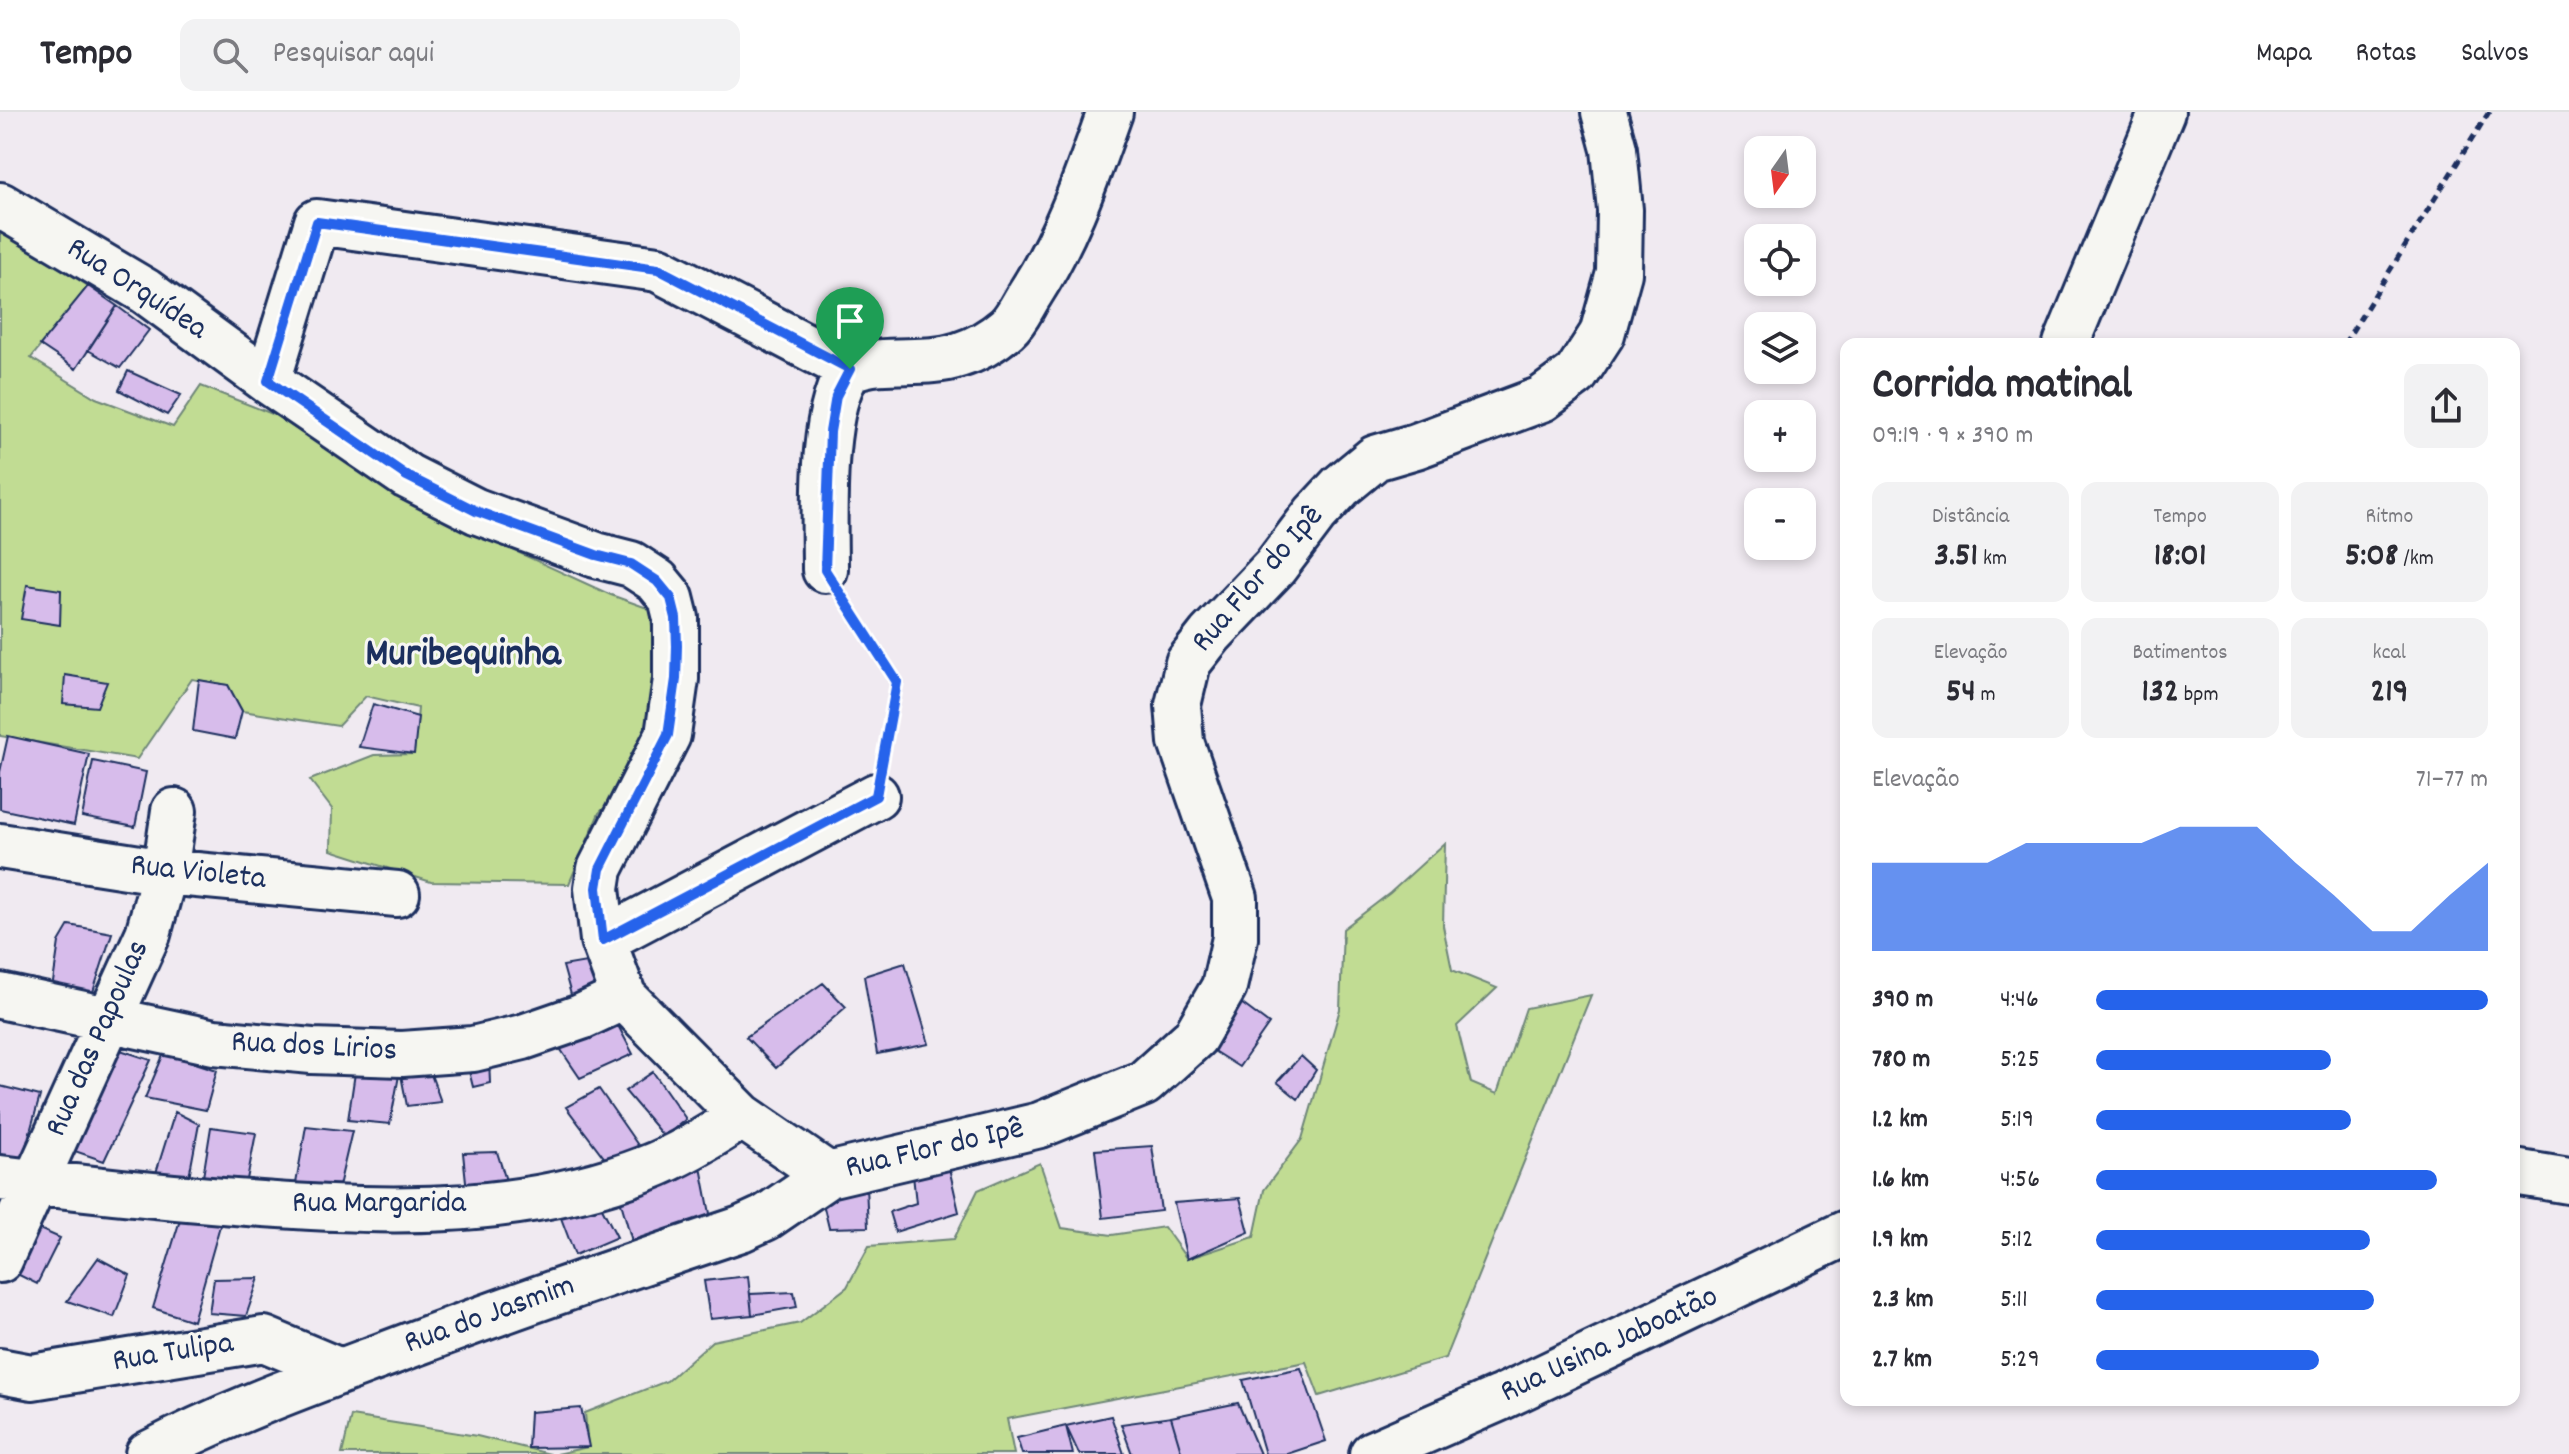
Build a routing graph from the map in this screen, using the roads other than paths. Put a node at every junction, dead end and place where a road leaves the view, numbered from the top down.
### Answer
1 (1110, 112) edge
2 (1604, 112) edge
3 (2162, 112) edge
4 (0, 205) edge
5 (2068, 338) edge
6 (850, 369) junction
7 (268, 381) junction
8 (825, 570) road end
9 (876, 796) road end
10 (174, 811) dead end
11 (0, 846) edge
12 (165, 872) junction
13 (397, 894) dead end
14 (603, 940) junction
15 (0, 996) edge
16 (624, 997) junction
17 (109, 1020) junction
18 (742, 1116) junction
19 (2520, 1173) edge
20 (828, 1175) junction
21 (17, 1180) edge
22 (2569, 1181) edge
23 (1840, 1236) edge
24 (0, 1260) edge
25 (0, 1371) edge
26 (340, 1371) junction
27 (148, 1454) edge
28 (1372, 1454) edge

1 - 6 street
2 - 20 street, Rua Flor do Ipê
3 - 5 street
4 - 7 street, Rua Orquídea
6 - 7 street
6 - 8 street
7 - 14 street, Rua Orquídea
9 - 14 street
10 - 12 street, Rua das Papoulas
11 - 12 street, Rua Violeta
12 - 13 street, Rua Violeta
12 - 17 street, Rua das Papoulas
14 - 16 street, Rua Orquídea
15 - 17 street, Rua dos Lirios
16 - 17 street, Rua dos Lirios
16 - 18 street
17 - 21 street, Rua das Papoulas
18 - 20 street
18 - 21 street, Rua Margarida
19 - 22 street
20 - 26 street, Rua do Jasmim
21 - 24 street, Rua das Papoulas
23 - 28 street, Rua Usina Jaboatão
25 - 26 street, Rua Tulipa
26 - 27 street, Rua do Jasmim

